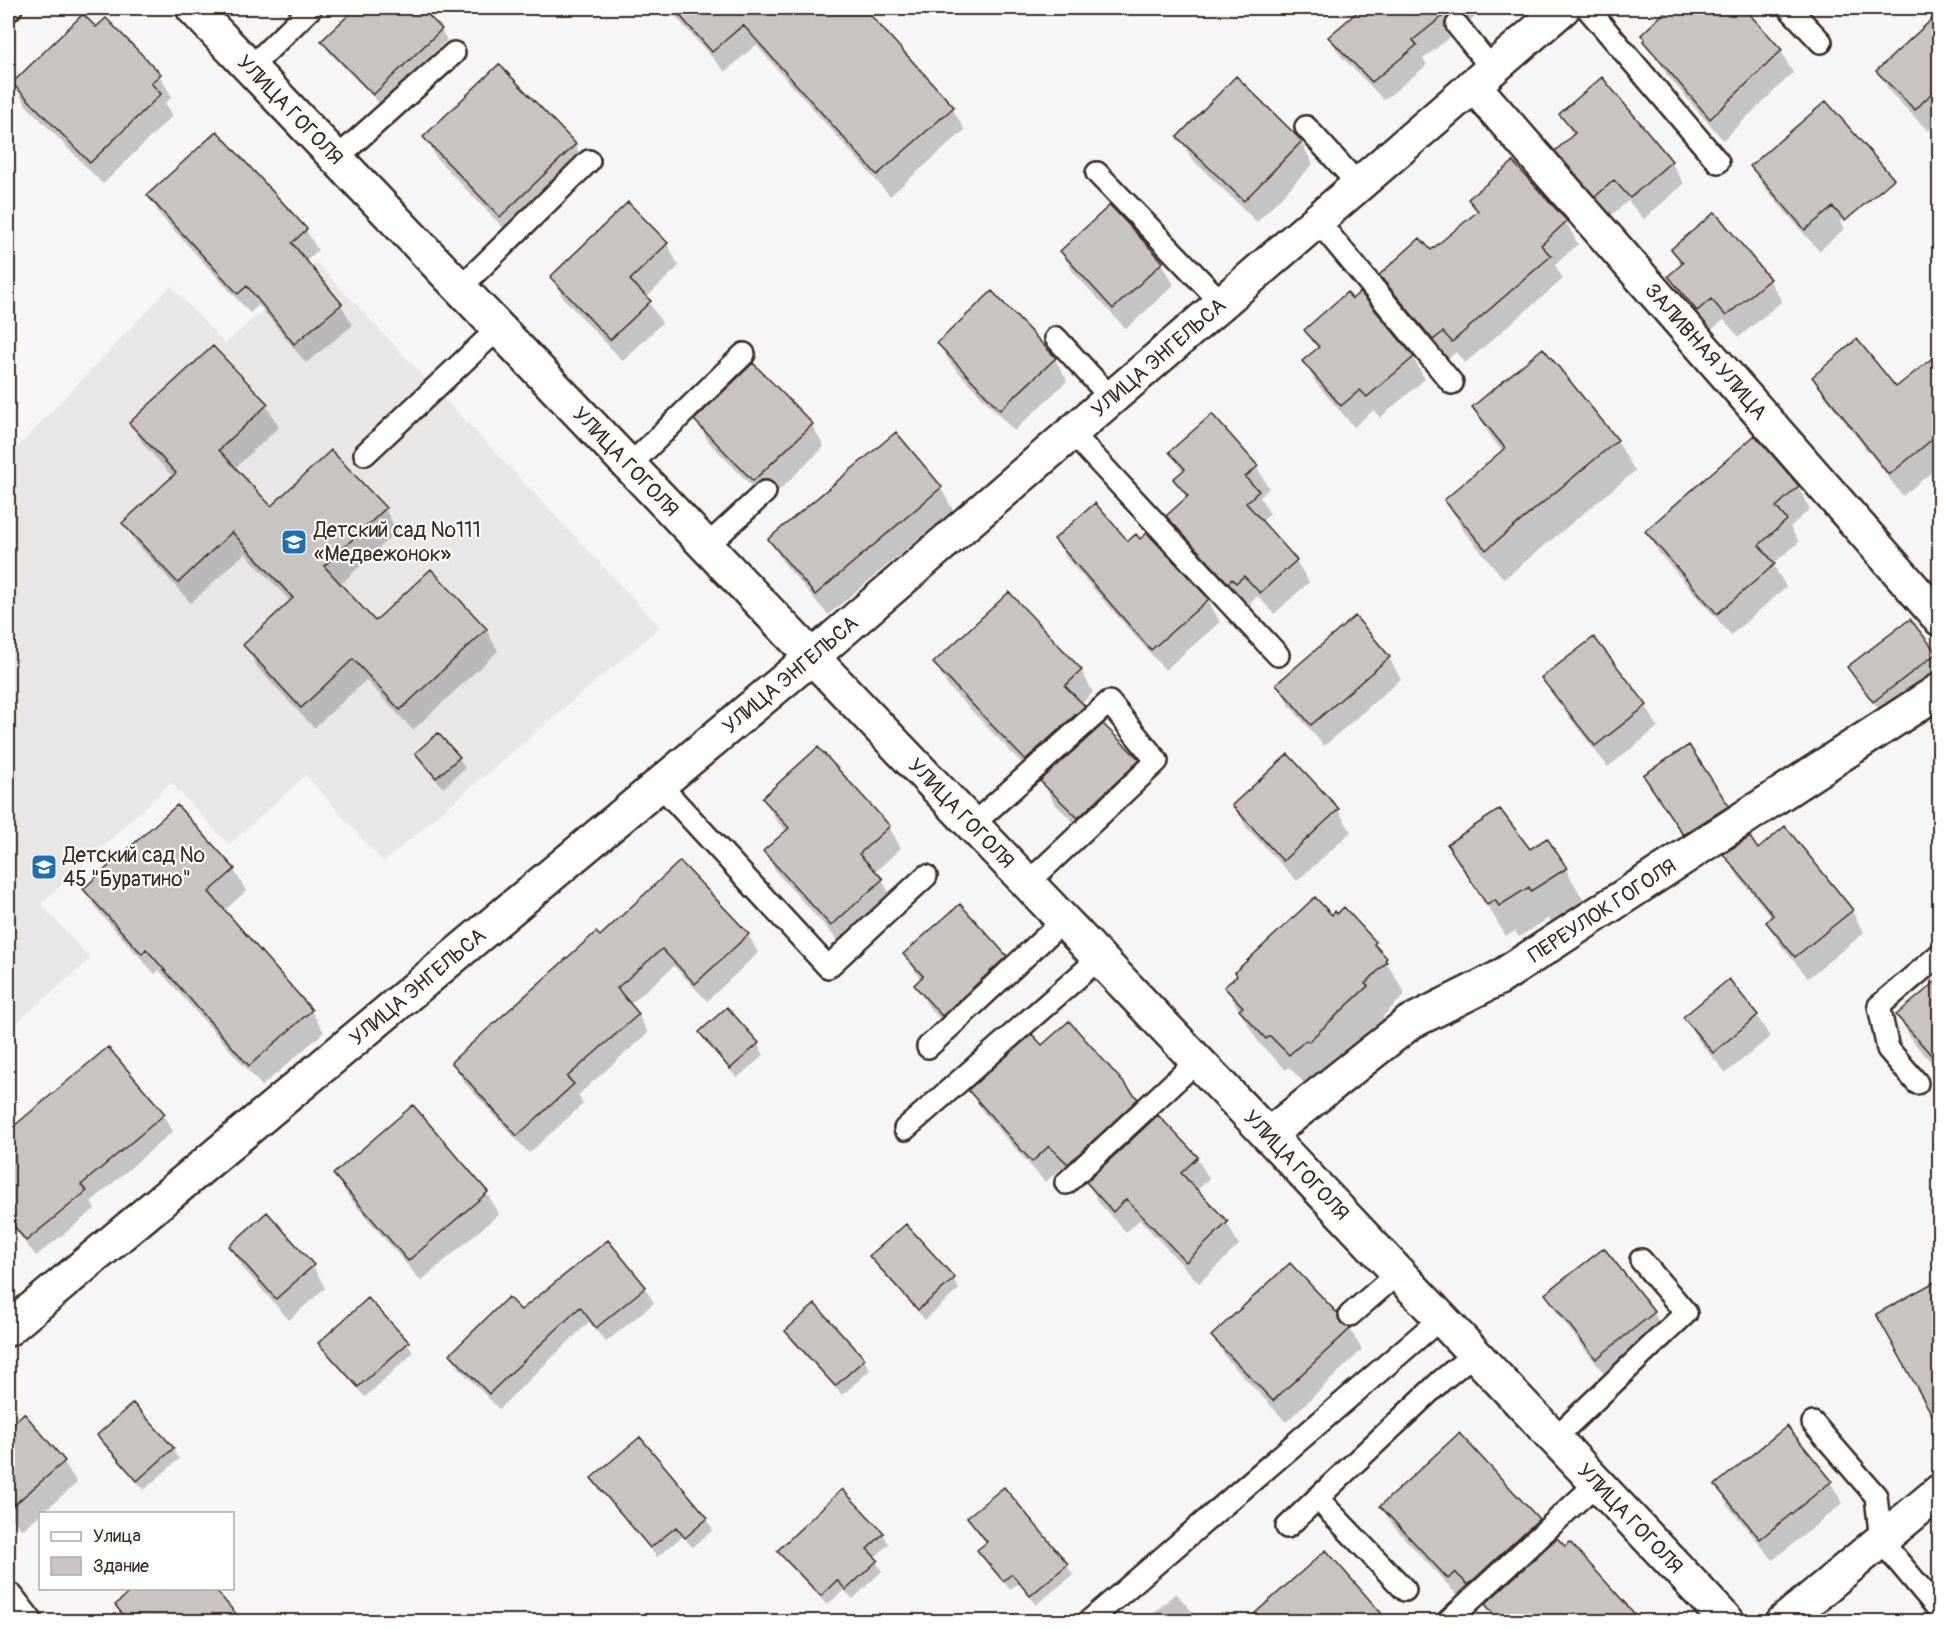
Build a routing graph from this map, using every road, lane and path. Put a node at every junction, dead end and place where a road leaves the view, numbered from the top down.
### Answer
1 (11, 8) edge
2 (193, 8) edge
3 (311, 8) edge
4 (1563, 8) edge
5 (1587, 8) edge
6 (1789, 8) edge
7 (8, 11) edge
8 (1457, 25) dead end
9 (1821, 42) dead end
10 (454, 53) dead end
11 (250, 68) junction
12 (1482, 77) junction
13 (1306, 127) dead end
14 (337, 158) junction
15 (589, 160) dead end
16 (1718, 162) dead end
17 (1097, 173) dead end
18 (1358, 184) junction
19 (1317, 220) junction
20 (461, 287) junction
21 (1221, 302) junction
22 (500, 327) junction
23 (1056, 338) dead end
24 (744, 354) dead end
25 (1452, 383) dead end
26 (1111, 398) junction
27 (1071, 432) junction
28 (365, 454) dead end
29 (630, 465) junction
30 (765, 492) dead end
31 (707, 546) junction
32 (1940, 620) edge
33 (1278, 655) dead end
34 (812, 657) junction
35 (1940, 690) edge
36 (660, 784) junction
37 (972, 825) junction
38 (926, 876) dead end
39 (1028, 883) junction
40 (1064, 921) junction
41 (1940, 954) edge
42 (1101, 956) junction
43 (928, 1047) dead end
44 (1197, 1061) junction
45 (1917, 1083) dead end
46 (905, 1129) dead end
47 (1268, 1135) junction
48 (1066, 1184) dead end
49 (1641, 1260) dead end
50 (1398, 1273) junction
51 (1350, 1315) dead end
52 (1441, 1318) junction
53 (8, 1329) edge
54 (1475, 1353) junction
55 (1813, 1423) dead end
56 (1555, 1438) junction
57 (1597, 1483) junction
58 (1940, 1491) edge
59 (1317, 1498) junction
60 (1287, 1527) dead end
61 (1881, 1541) junction
62 (1405, 1590) dead end
63 (8, 1600) edge
64 (1940, 1611) edge
65 (1714, 1617) edge
66 (25, 1622) edge
67 (1088, 1622) edge
68 (1448, 1622) edge
69 (1783, 1622) edge

1 - 7 lane
2 - 11 street, УЛИЦА ГОГОЛЯ
3 - 11 lane
4 - 12 street, УЛИЦА ЭНГЕЛЬСА
5 - 16 lane
6 - 9 lane
8 - 12 lane
10 - 14 lane
11 - 14 street, УЛИЦА ГОГОЛЯ
12 - 18 street, УЛИЦА ЭНГЕЛЬСА
12 - 32 street, ЗАЛИВНАЯ УЛИЦА
13 - 18 lane
14 - 20 street, УЛИЦА ГОГОЛЯ
15 - 20 lane
17 - 21 lane
18 - 19 street, УЛИЦА ЭНГЕЛЬСА
19 - 21 street, УЛИЦА ЭНГЕЛЬСА
19 - 25 lane
20 - 22 street, УЛИЦА ГОГОЛЯ
21 - 26 street, УЛИЦА ЭНГЕЛЬСА
22 - 28 lane
22 - 29 street, УЛИЦА ГОГОЛЯ
23 - 26 lane
24 - 29 lane
26 - 27 street, УЛИЦА ЭНГЕЛЬСА
27 - 33 lane
27 - 34 street, УЛИЦА ЭНГЕЛЬСА
29 - 31 street, УЛИЦА ГОГОЛЯ
30 - 31 lane
31 - 34 street, УЛИЦА ГОГОЛЯ
34 - 36 street, УЛИЦА ЭНГЕЛЬСА
34 - 37 street, УЛИЦА ГОГОЛЯ
35 - 47 street, ПЕРЕУЛОК ГОГОЛЯ
36 - 38 lane
36 - 53 street, УЛИЦА ЭНГЕЛЬСА
37 - 39 street, УЛИЦА ГОГОЛЯ
37 - 39 lane
39 - 40 street, УЛИЦА ГОГОЛЯ
40 - 42 street, УЛИЦА ГОГОЛЯ
40 - 43 lane
41 - 45 lane
42 - 44 street, УЛИЦА ГОГОЛЯ
42 - 46 lane
44 - 47 street, УЛИЦА ГОГОЛЯ
44 - 48 lane
47 - 50 street, УЛИЦА ГОГОЛЯ
49 - 56 lane
50 - 51 lane
50 - 52 street, УЛИЦА ГОГОЛЯ
52 - 54 street, УЛИЦА ГОГОЛЯ
52 - 67 lane
54 - 56 street, УЛИЦА ГОГОЛЯ
54 - 59 lane
55 - 61 lane
56 - 57 street, УЛИЦА ГОГОЛЯ
57 - 65 street, УЛИЦА ГОГОЛЯ
57 - 68 lane
58 - 61 street
59 - 60 lane
59 - 62 lane
61 - 64 lane
61 - 69 street
63 - 66 street

